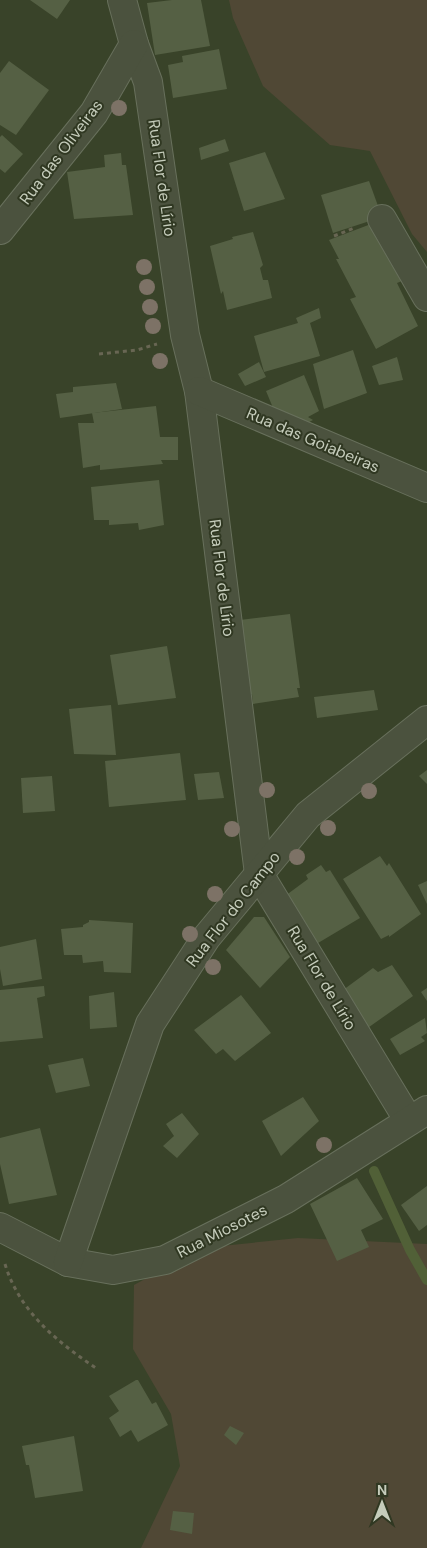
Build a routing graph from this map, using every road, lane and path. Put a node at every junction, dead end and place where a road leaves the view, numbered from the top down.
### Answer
1 (122, 0) edge
2 (134, 44) junction
3 (382, 219) dead end
4 (0, 230) edge
5 (427, 297) edge
6 (185, 335) junction
7 (99, 354) dead end
8 (199, 391) junction
9 (427, 488) edge
10 (427, 720) edge
11 (259, 874) junction
12 (418, 1116) edge
13 (0, 1227) edge
14 (4, 1258) dead end
15 (68, 1262) junction
16 (96, 1368) dead end

1 - 2 street, Rua Flor de Lírio
2 - 4 street, Rua das Oliveiras
2 - 6 street, Rua Flor de Lírio
3 - 5 street
6 - 7 path
6 - 8 street, Rua Flor de Lírio
8 - 9 street, Rua das Goiabeiras
8 - 11 street, Rua Flor de Lírio
10 - 11 street, Rua Flor do Campo
11 - 12 street, Rua Flor de Lírio
11 - 15 street, Rua Flor do Campo
12 - 15 street, Rua Miosotes
13 - 15 street, Rua Miosotes
14 - 16 path

